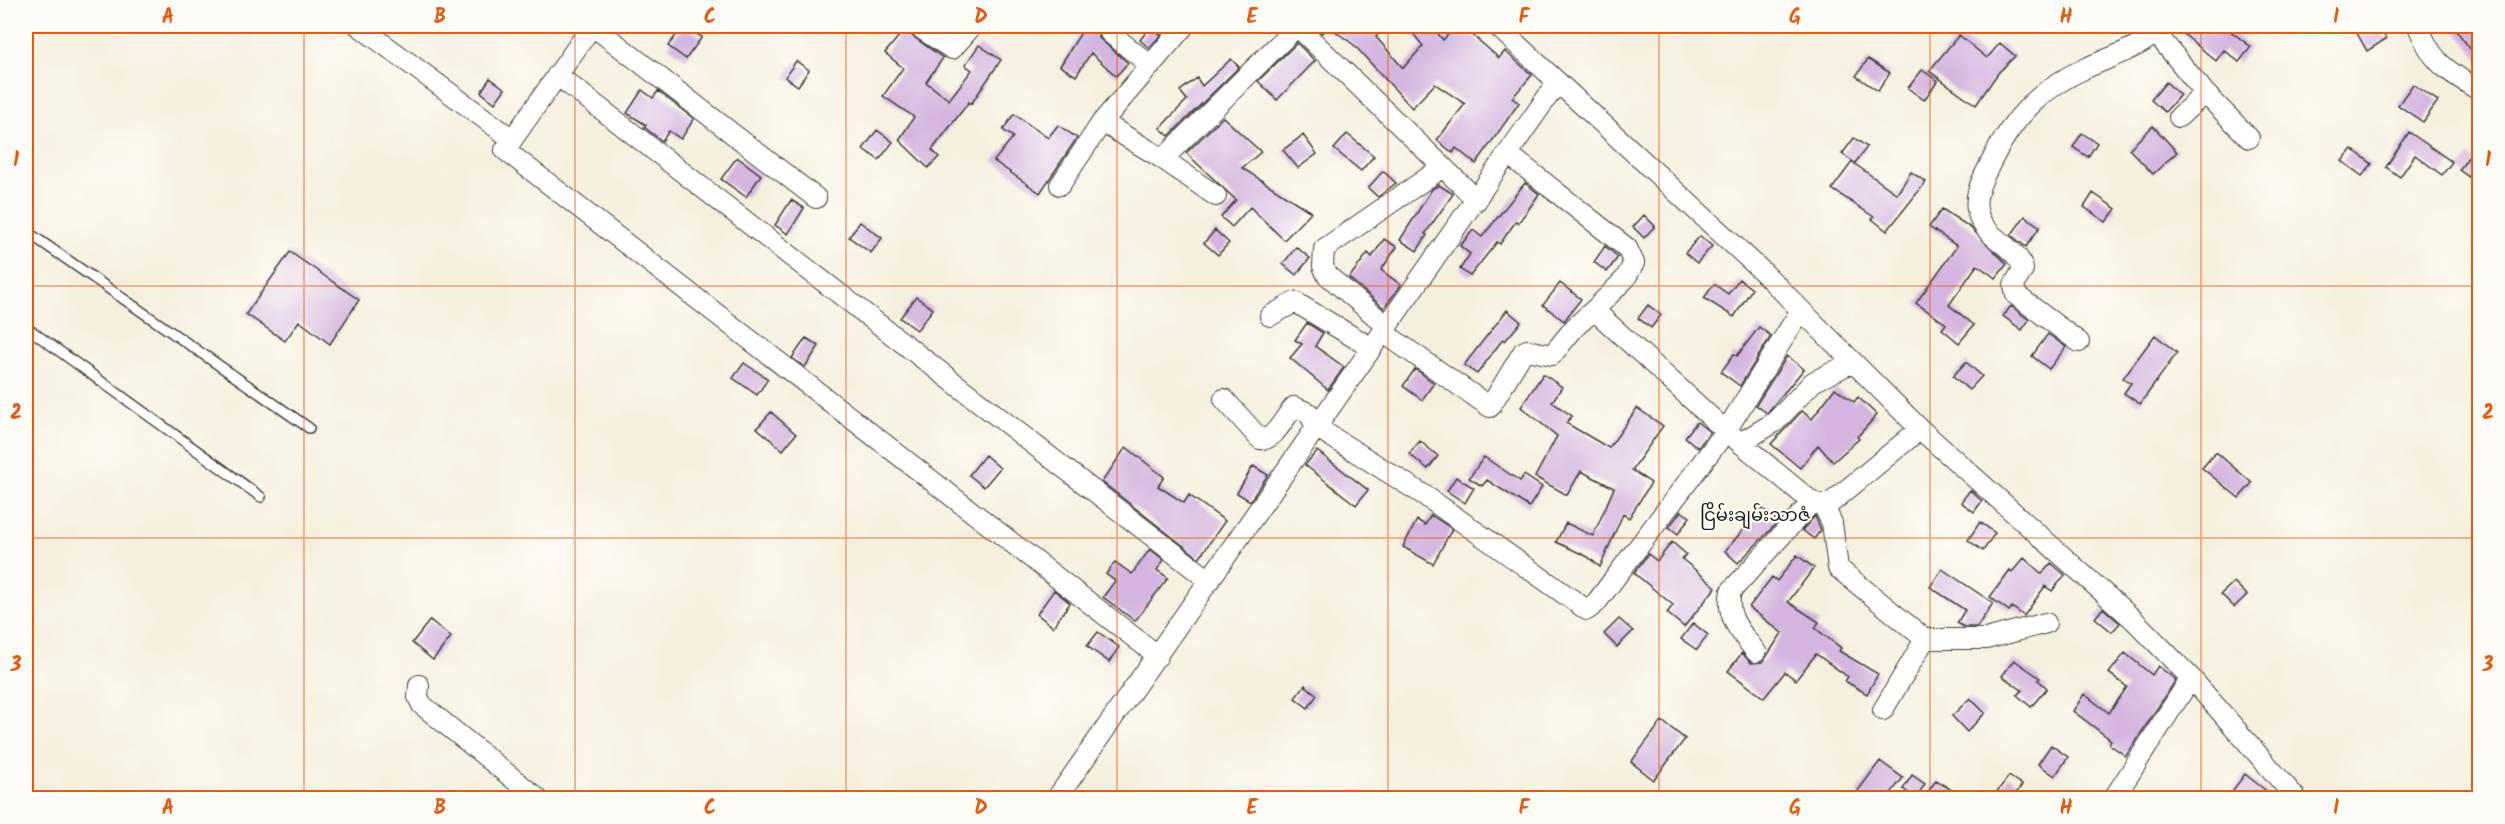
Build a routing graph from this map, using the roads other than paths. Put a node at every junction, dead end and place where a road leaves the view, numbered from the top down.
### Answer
1 (359, 26) edge
2 (592, 26) edge
3 (917, 26) edge
4 (972, 26) edge
5 (1184, 26) edge
6 (1297, 26) edge
7 (1497, 26) edge
8 (2418, 26) edge
9 (2159, 29) edge
10 (1110, 33) dead end
11 (1150, 65) junction
12 (557, 75) junction
13 (1557, 83) junction
14 (2480, 91) edge
15 (2205, 93) junction
16 (2180, 117) dead end
17 (1102, 122) junction
18 (2249, 138) dead end
19 (512, 139) junction
20 (1508, 154) junction
21 (1163, 159) junction
22 (1443, 167) junction
23 (1060, 185) dead end
24 (1216, 196) dead end
25 (816, 198) dead end
26 (1477, 200) junction
27 (26, 231) edge
28 (1594, 310) junction
29 (1801, 310) junction
30 (1270, 316) dead end
31 (26, 327) edge
32 (1386, 330) junction
33 (2079, 342) dead end
34 (1370, 347) junction
35 (1853, 362) junction
36 (1224, 399) dead end
37 (1316, 427) junction
38 (309, 428) dead end
39 (1920, 429) junction
40 (1733, 437) junction
41 (261, 497) dead end
42 (1817, 503) junction
43 (1210, 581) junction
44 (2046, 623) dead end
45 (1925, 639) junction
46 (1756, 652) dead end
47 (1158, 656) junction
48 (2192, 678) junction
49 (419, 686) dead end
50 (1883, 710) dead end
51 (537, 798) edge
52 (1057, 798) edge
53 (2114, 798) edge
54 (2296, 798) edge

1 - 19 street
2 - 12 street
2 - 25 street
3 - 4 street
5 - 11 street
6 - 21 street
6 - 22 street
7 - 13 street
8 - 14 street
9 - 15 street
9 - 33 street
10 - 11 street
11 - 17 street
12 - 19 street
12 - 43 street
13 - 20 street
13 - 29 street
15 - 16 street
15 - 18 street
17 - 21 street
17 - 23 street
19 - 47 street
20 - 26 street
20 - 28 street
21 - 24 street
22 - 26 street
22 - 32 street
26 - 32 street
27 - 38 lane
28 - 32 street
28 - 40 street
29 - 35 street
29 - 40 street
30 - 34 street
31 - 41 lane
32 - 34 street
34 - 37 street
35 - 39 street
35 - 40 street
36 - 37 street
37 - 40 street
37 - 43 street
39 - 42 street
39 - 48 street
40 - 42 street
42 - 45 street
42 - 46 street
43 - 47 street
44 - 45 street
45 - 50 street
47 - 52 street
48 - 53 street
48 - 54 street
49 - 51 street

